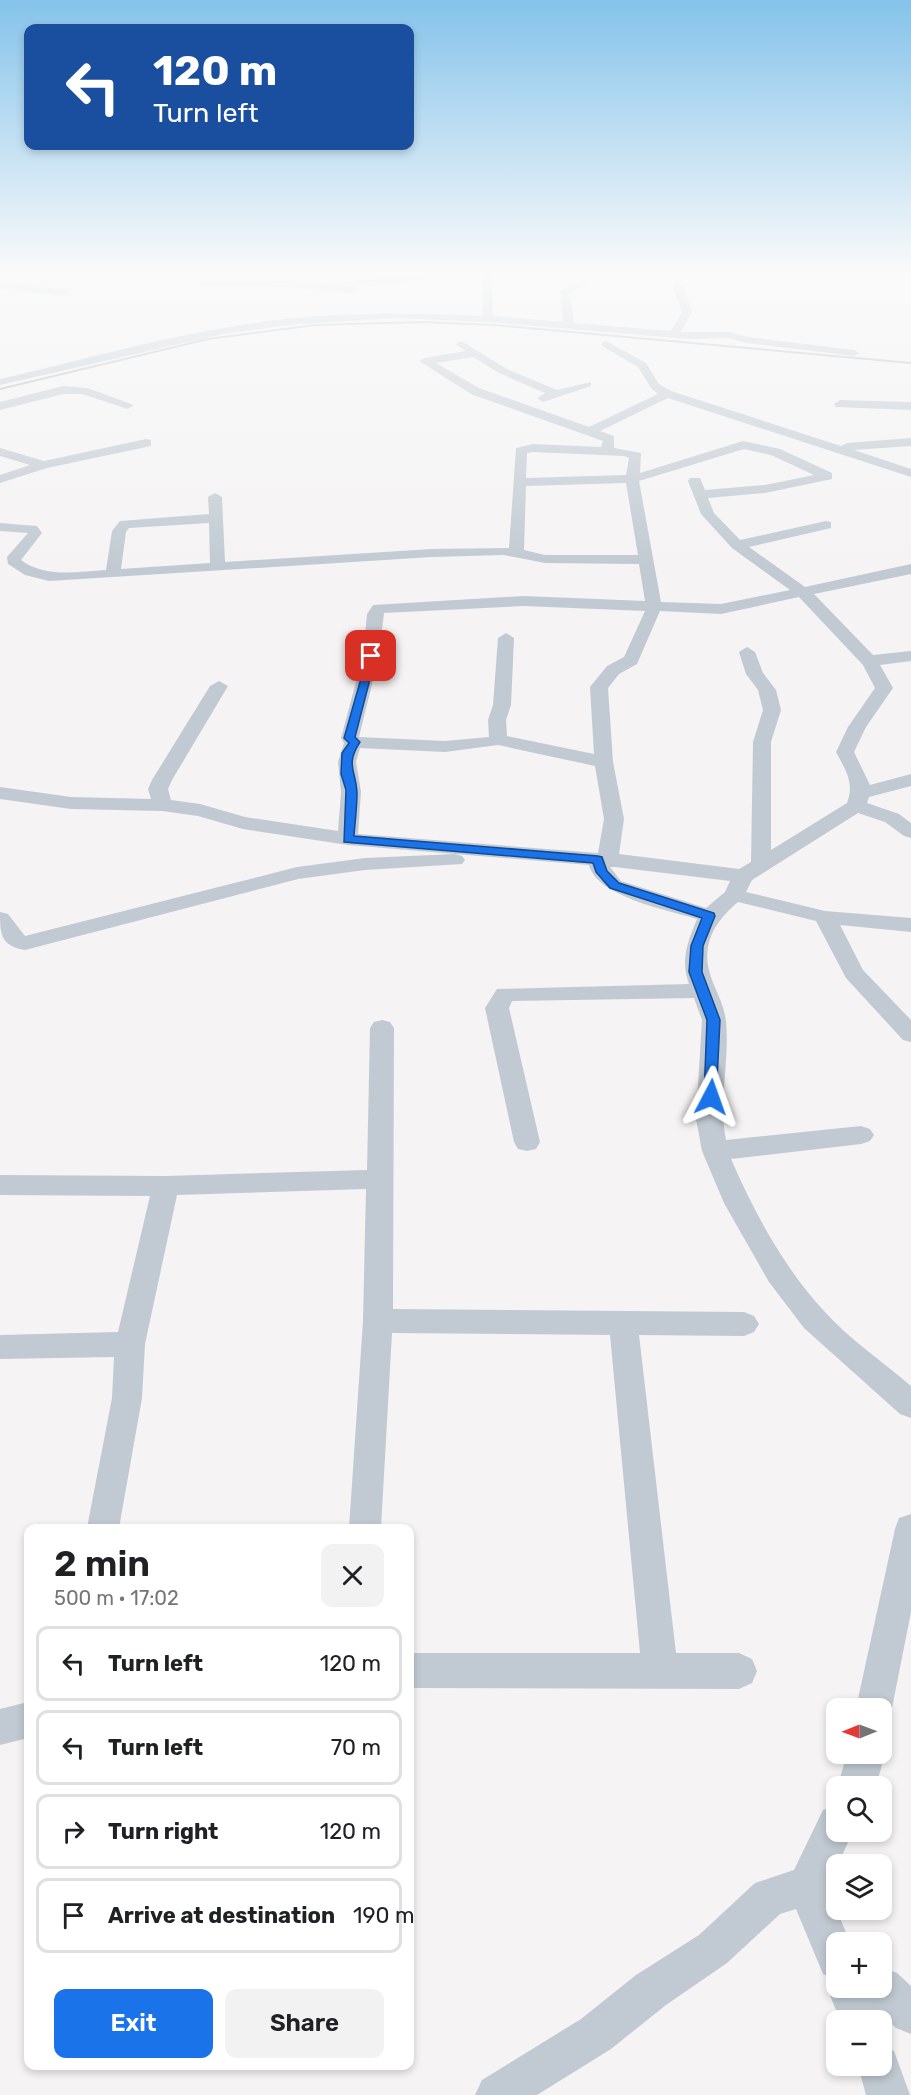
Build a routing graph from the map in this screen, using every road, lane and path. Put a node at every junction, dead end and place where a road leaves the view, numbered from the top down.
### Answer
1 (51, 370) edge
2 (439, 370) edge
3 (500, 370) edge
4 (645, 370) edge
5 (0, 382) edge
6 (587, 384) dead end
7 (557, 394) junction
8 (668, 394) junction
9 (840, 404) dead end
10 (128, 405) dead end
11 (0, 406) edge
12 (518, 406) junction
13 (909, 407) edge
14 (591, 431) junction
15 (911, 442) edge
16 (146, 443) dead end
17 (835, 448) junction
18 (606, 451) junction
19 (0, 452) edge
20 (44, 465) junction
21 (685, 465) junction
22 (911, 473) edge
23 (0, 479) edge
24 (632, 479) junction
25 (519, 482) junction
26 (701, 494) junction
27 (215, 497) dead end
28 (216, 518) junction
29 (826, 525) dead end
30 (0, 527) edge
31 (737, 545) junction
32 (516, 553) junction
33 (646, 560) junction
34 (218, 568) junction
35 (911, 569) edge
36 (113, 574) junction
37 (804, 593) junction
38 (654, 608) junction
39 (506, 638) dead end
40 (747, 652) dead end
41 (911, 656) edge
42 (869, 662) junction
43 (219, 686) dead end
44 (498, 740) junction
45 (354, 742) junction
46 (604, 762) junction
47 (911, 780) edge
48 (0, 793) edge
49 (859, 799) junction
50 (162, 805) junction
51 (911, 832) edge
52 (348, 839) junction
53 (511, 852) junction
54 (607, 860) junction
55 (746, 879) junction
56 (709, 916) junction
57 (825, 917) junction
58 (0, 919) edge
59 (911, 925) edge
60 (702, 991) junction
61 (382, 1028) dead end
62 (908, 1028) edge
63 (861, 1136) dead end
64 (527, 1142) dead end
65 (715, 1151) junction
66 (380, 1179) junction
67 (0, 1185) edge
68 (166, 1186) junction
69 (378, 1321) junction
70 (623, 1323) junction
71 (744, 1324) dead end
72 (130, 1344) junction
73 (0, 1347) edge
74 (911, 1405) edge
75 (104, 1524) edge
76 (365, 1524) edge
77 (911, 1529) edge
78 (414, 1671) edge
79 (660, 1671) junction
80 (739, 1671) dead end
81 (876, 1698) edge
82 (24, 1721) edge
83 (0, 1727) edge
84 (828, 1842) edge
85 (807, 1886) junction
86 (827, 1932) edge
87 (892, 1997) edge
88 (911, 2013) edge
89 (882, 2076) edge
90 (497, 2095) edge
91 (888, 2095) edge

1 - 5 street
2 - 12 street
3 - 7 street
4 - 8 street
6 - 7 street
7 - 12 street
8 - 14 street
8 - 17 street
9 - 13 street
10 - 11 street
12 - 14 street
14 - 18 street
15 - 17 street
16 - 20 street
17 - 22 street
18 - 24 street
18 - 25 street
19 - 20 street
20 - 23 street
21 - 24 street
21 - 26 street
21 - 26 street
24 - 25 street
24 - 33 street
25 - 32 street
26 - 31 street
27 - 28 street
28 - 34 street
28 - 36 street
29 - 31 street
30 - 36 street
31 - 37 street
32 - 33 street
32 - 34 street
33 - 38 street
34 - 36 street
35 - 37 street
37 - 38 street
37 - 42 street
38 - 45 street
38 - 46 street
39 - 44 street
40 - 55 street
41 - 42 street
42 - 49 street
43 - 50 street
44 - 45 street
44 - 46 street
45 - 52 street
46 - 54 street
47 - 49 street
48 - 50 street
49 - 51 street
49 - 55 street
50 - 52 street
52 - 53 street
53 - 54 street
53 - 58 street
54 - 55 street
54 - 56 street
55 - 56 street
55 - 57 street
56 - 60 street
57 - 59 street
57 - 62 street
60 - 64 street
60 - 65 street
61 - 66 street
63 - 65 street
65 - 74 street
66 - 68 street
66 - 69 street
67 - 68 street
68 - 72 street
69 - 70 street
69 - 76 street
70 - 71 street
70 - 79 street
72 - 73 street
72 - 75 street
77 - 81 street
78 - 79 street
79 - 80 street
82 - 83 street
84 - 85 street
85 - 86 street
85 - 90 street
87 - 88 street
89 - 91 street

